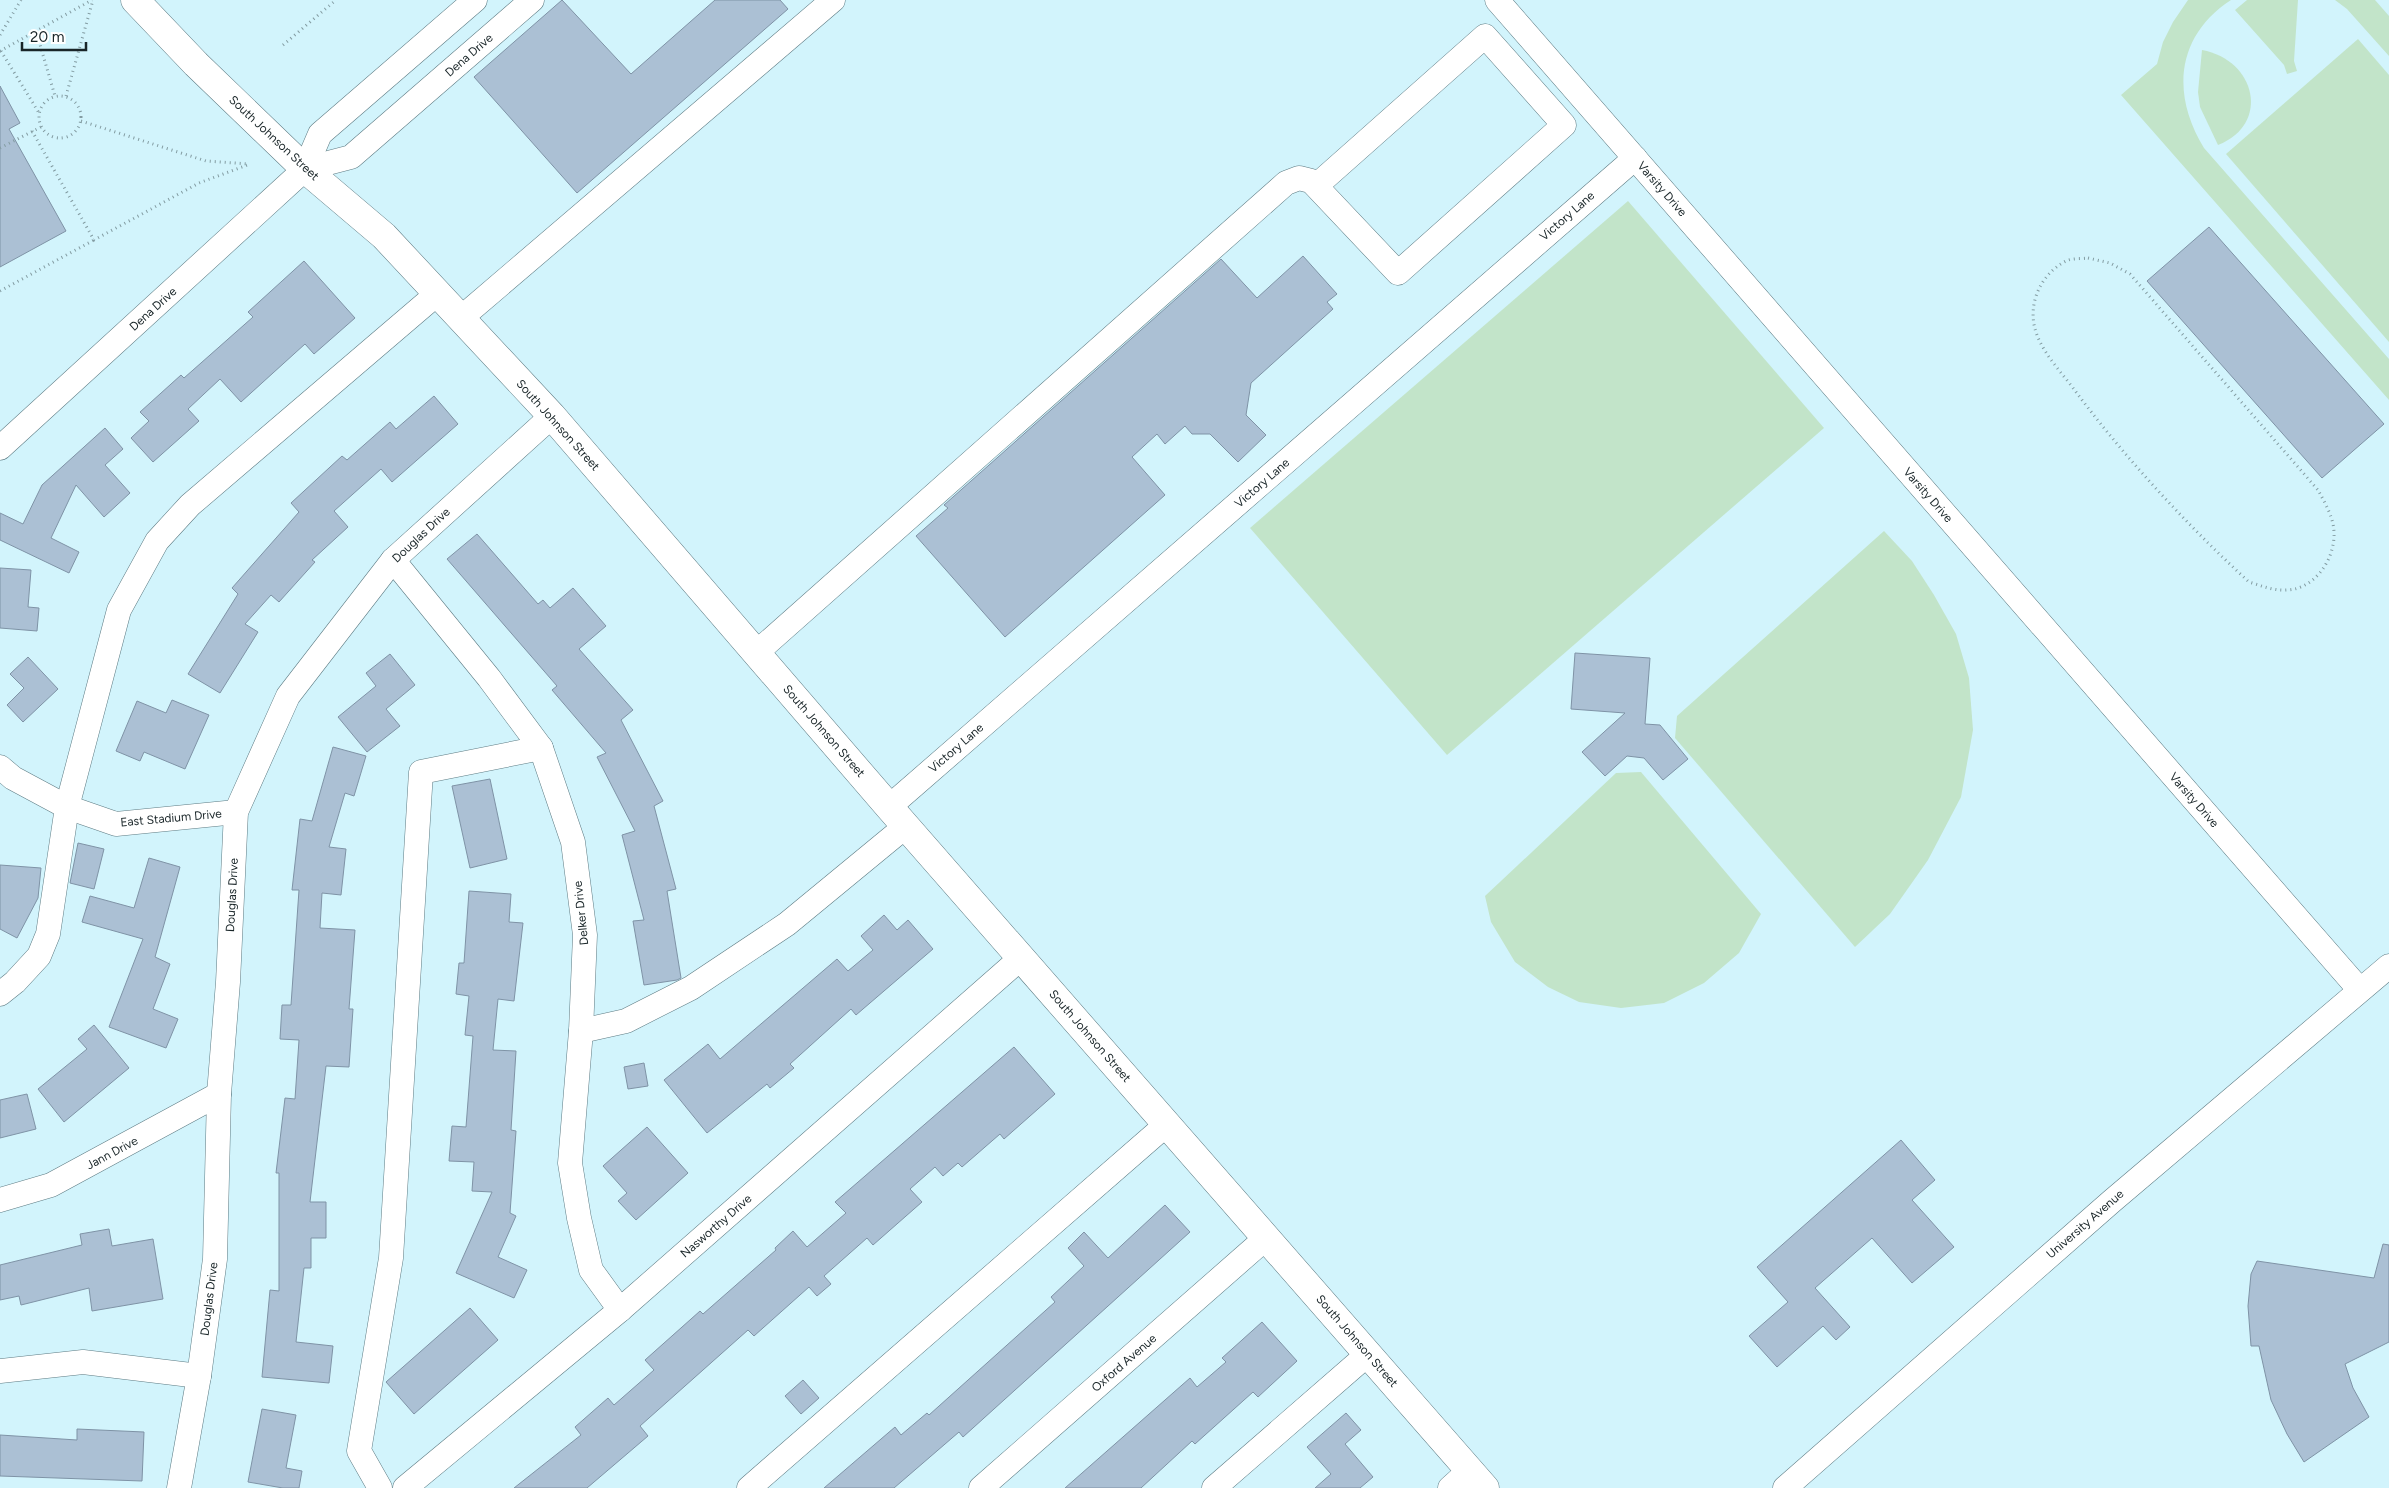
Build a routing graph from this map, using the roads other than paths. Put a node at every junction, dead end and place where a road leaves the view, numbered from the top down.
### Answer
1 (135, 0) edge
2 (475, 0) edge
3 (532, 0) edge
4 (833, 0) edge
5 (1508, 4) edge
6 (1547, 57) junction
7 (1523, 78) junction
8 (1635, 158) junction
9 (306, 169) junction
10 (1317, 185) junction
11 (438, 293) junction
12 (461, 318) junction
13 (552, 416) junction
14 (0, 448) edge
15 (393, 560) junction
16 (756, 653) junction
17 (541, 748) junction
18 (0, 767) edge
19 (67, 807) junction
20 (236, 812) junction
21 (897, 817) junction
22 (1021, 958) junction
23 (2389, 966) edge
24 (2359, 990) junction
25 (0, 994) edge
26 (581, 1032) junction
27 (219, 1094) junction
28 (1167, 1124) junction
29 (0, 1200) edge
30 (1266, 1238) junction
31 (620, 1310) junction
32 (1368, 1354) junction
33 (0, 1371) edge
34 (199, 1376) junction
35 (1469, 1482) edge
36 (179, 1488) edge
37 (380, 1488) edge
38 (405, 1488) edge
39 (749, 1488) edge
40 (981, 1488) edge
41 (1214, 1488) edge
42 (1785, 1488) edge

1 - 9 main road, South Johnson Street
2 - 9 street, Dena Drive
3 - 9 street, Dena Drive
4 - 12 street
5 - 6 street, Varsity Drive
6 - 7 street
6 - 8 street, Varsity Drive
7 - 10 street
7 - 10 street
8 - 21 street, Victory Lane
8 - 24 street, Varsity Drive
9 - 11 main road, South Johnson Street
9 - 14 street, Dena Drive
10 - 16 street
11 - 12 main road, South Johnson Street
11 - 19 street
12 - 13 main road, South Johnson Street
13 - 15 street, Douglas Drive
13 - 16 main road, South Johnson Street
15 - 17 street, Delker Drive
15 - 20 street, Douglas Drive
16 - 21 main road, South Johnson Street
17 - 26 street, Delker Drive
17 - 37 street
18 - 19 street, East Stadium Drive
19 - 20 street, East Stadium Drive
19 - 25 street
20 - 27 street, Douglas Drive
21 - 22 main road, South Johnson Street
21 - 26 street, Victory Lane
22 - 28 main road, South Johnson Street
22 - 31 street, Nasworthy Drive
23 - 24 street, University Avenue
24 - 42 street, University Avenue
26 - 31 street, Delker Drive
27 - 29 street, Jann Drive
27 - 34 street, Douglas Drive
28 - 30 main road, South Johnson Street
28 - 39 street
30 - 32 main road, South Johnson Street
30 - 40 street, Oxford Avenue
31 - 38 street, Nasworthy Drive
32 - 35 main road, South Johnson Street
32 - 41 street
33 - 34 street
34 - 36 street, Douglas Drive

